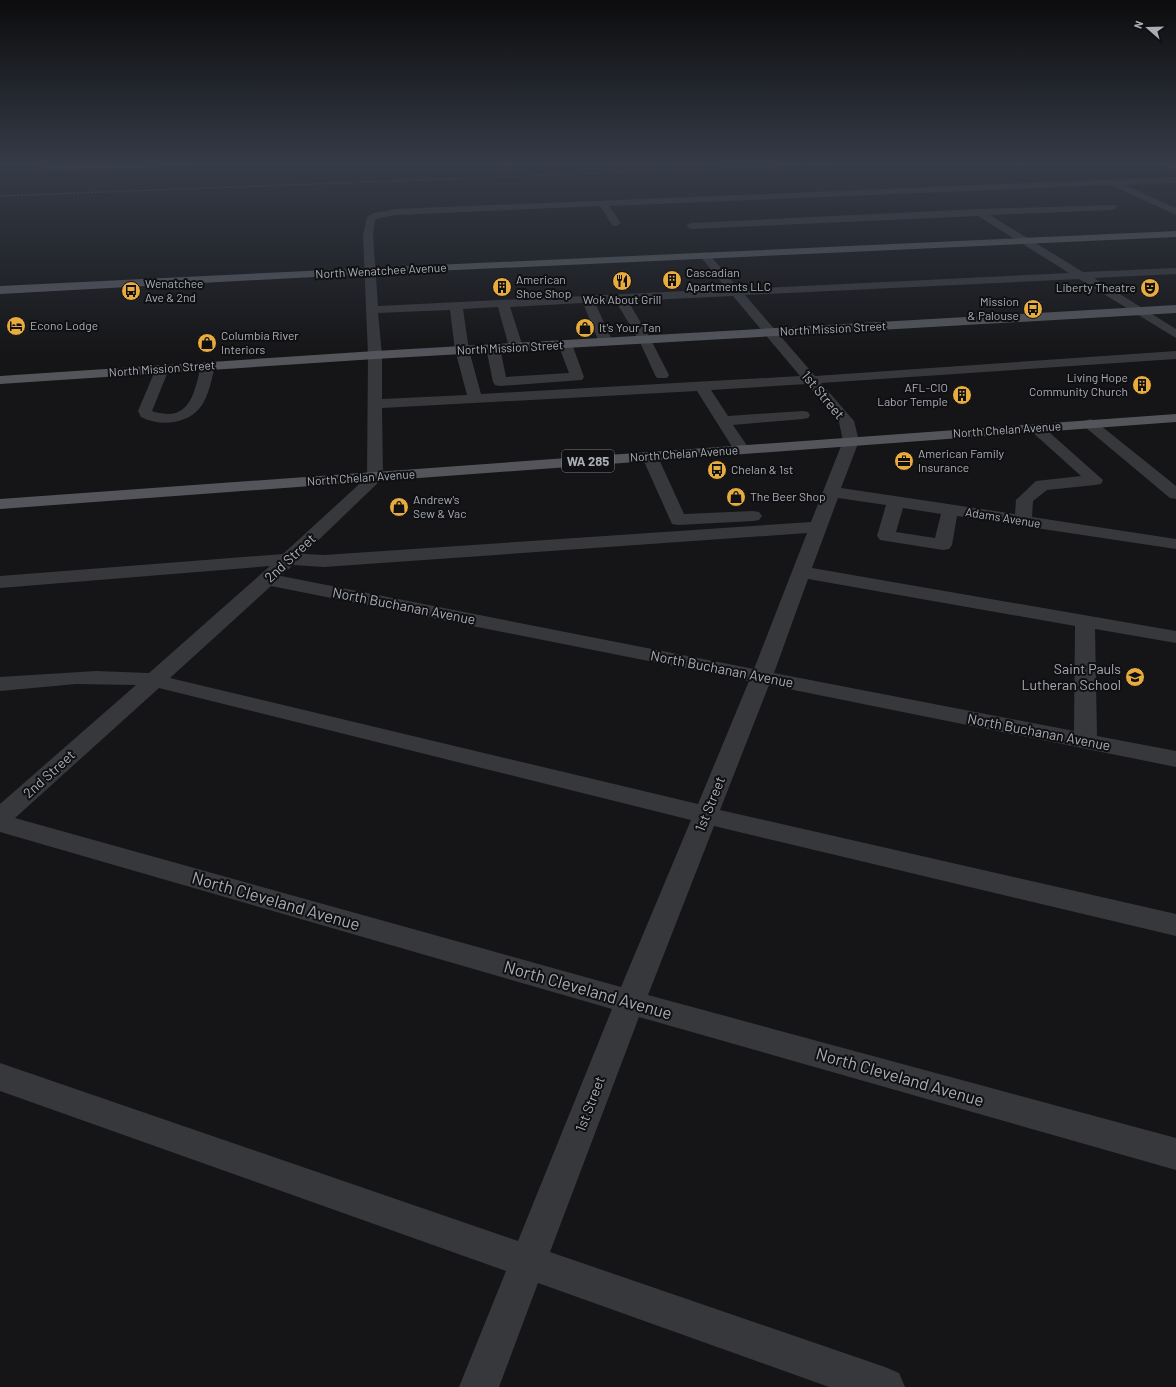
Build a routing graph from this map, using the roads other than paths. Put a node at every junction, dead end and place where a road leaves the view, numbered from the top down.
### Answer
1 (370, 227) edge
2 (1003, 227) edge
3 (1176, 234) edge
4 (1026, 241) junction
5 (704, 255) junction
6 (1176, 270) edge
7 (369, 271) junction
8 (1081, 275) junction
9 (0, 290) edge
10 (735, 292) junction
11 (620, 297) junction
12 (587, 299) junction
13 (503, 303) junction
14 (456, 306) junction
15 (1176, 309) edge
16 (372, 310) junction
17 (1139, 312) junction
18 (770, 332) junction
19 (1176, 334) edge
20 (645, 340) junction
21 (606, 342) junction
22 (565, 344) junction
23 (516, 347) junction
24 (493, 348) junction
25 (462, 350) junction
26 (375, 355) junction
27 (1176, 355) edge
28 (208, 366) junction
29 (162, 369) junction
30 (662, 375) dead end
31 (0, 380) edge
32 (811, 380) junction
33 (701, 386) junction
34 (475, 399) junction
35 (375, 404) junction
36 (803, 415) dead end
37 (1176, 418) edge
38 (724, 421) junction
39 (1090, 424) junction
40 (1036, 428) junction
41 (851, 441) junction
42 (742, 450) junction
43 (650, 457) junction
44 (375, 478) junction
45 (1176, 494) edge
46 (896, 502) junction
47 (0, 504) edge
48 (824, 510) junction
49 (950, 510) junction
50 (1023, 521) junction
51 (1176, 544) edge
52 (288, 559) junction
53 (801, 572) junction
54 (267, 579) junction
55 (0, 582) edge
56 (1085, 622) junction
57 (1176, 637) edge
58 (762, 676) junction
59 (153, 680) junction
60 (0, 684) edge
61 (1085, 741) junction
62 (1176, 760) edge
63 (706, 815) junction
64 (0, 818) edge
65 (0, 823) edge
66 (1176, 925) edge
67 (630, 1002) junction
68 (0, 1077) edge
69 (1176, 1154) edge
70 (528, 1262) junction
71 (479, 1387) edge
72 (885, 1387) edge

1 - 7 street
2 - 4 street
3 - 4 main road, North Wenatchee Avenue
4 - 5 main road, North Wenatchee Avenue
4 - 8 street
5 - 7 main road, North Wenatchee Avenue
5 - 10 street, 1st Street
6 - 8 street
7 - 9 main road, North Wenatchee Avenue
7 - 16 street
8 - 10 street
8 - 17 street
10 - 11 street
10 - 18 street, 1st Street
11 - 12 street
11 - 20 street
12 - 13 street
12 - 21 street
13 - 14 street
13 - 23 street
14 - 16 street
14 - 25 street
15 - 17 main road, North Mission Street
16 - 26 street
17 - 18 main road, North Mission Street
17 - 19 street
18 - 20 main road, North Mission Street
18 - 32 street, 1st Street
20 - 21 main road, North Mission Street
20 - 30 street
21 - 22 main road, North Mission Street
22 - 23 main road, North Mission Street
22 - 24 street
23 - 24 main road, North Mission Street
24 - 25 main road, North Mission Street
25 - 26 main road, North Mission Street
25 - 34 street
26 - 28 main road, North Mission Street
26 - 35 street
27 - 32 street
28 - 29 main road, North Mission Street
28 - 29 street
29 - 31 main road, North Mission Street
32 - 33 street
32 - 41 street, 1st Street
33 - 34 street
33 - 38 street
34 - 35 street
35 - 44 street
36 - 38 street
37 - 39 main road, North Chelan Avenue / WA 285
38 - 42 street
39 - 40 main road, North Chelan Avenue / WA 285
39 - 45 street
40 - 41 main road, North Chelan Avenue / WA 285
40 - 50 street
41 - 42 main road, North Chelan Avenue / WA 285
41 - 48 street, 1st Street
42 - 43 main road, North Chelan Avenue / WA 285
43 - 44 main road, North Chelan Avenue / WA 285
43 - 48 street
44 - 47 main road, North Chelan Avenue / WA 285
44 - 52 street, 2nd Street
46 - 48 street, Adams Avenue
46 - 49 street, Adams Avenue
46 - 49 street
48 - 52 street
48 - 53 street, 1st Street
49 - 50 street, Adams Avenue
50 - 51 street, Adams Avenue
52 - 54 street, 2nd Street
52 - 55 street
53 - 56 street
53 - 58 street, 1st Street
54 - 58 street, North Buchanan Avenue
54 - 59 street, 2nd Street
56 - 57 street
56 - 61 street
58 - 61 street, North Buchanan Avenue
58 - 63 street, 1st Street
59 - 60 street
59 - 63 street
59 - 64 street, 2nd Street
61 - 62 street, North Buchanan Avenue
63 - 66 street
63 - 67 street, 1st Street
65 - 67 street, North Cleveland Avenue
67 - 69 street, North Cleveland Avenue
67 - 70 street, 1st Street
68 - 70 street
70 - 71 street, 1st Street
70 - 72 street

